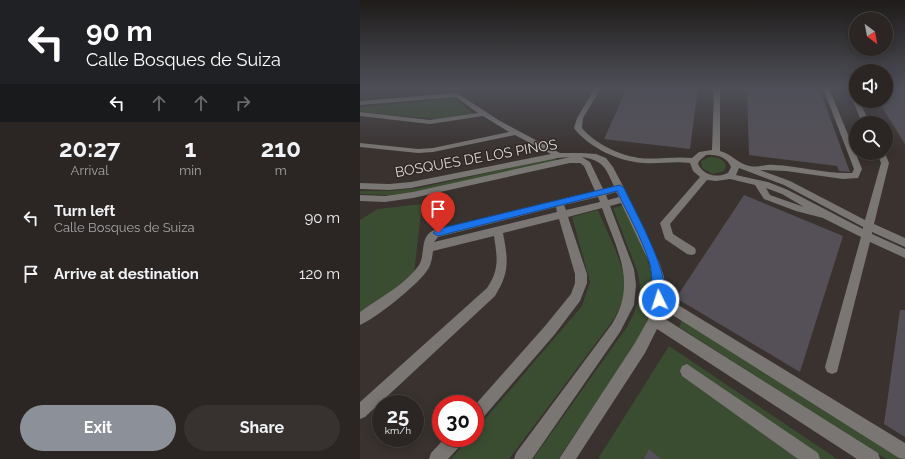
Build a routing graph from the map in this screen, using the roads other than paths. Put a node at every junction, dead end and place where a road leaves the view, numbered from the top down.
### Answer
1 (477, 109) edge
2 (585, 109) edge
3 (717, 109) edge
4 (834, 109) edge
5 (360, 114) edge
6 (484, 114) junction
7 (515, 133) junction
8 (360, 145) edge
9 (716, 153) junction
10 (560, 155) junction
11 (576, 160) junction
12 (884, 160) edge
13 (694, 161) junction
14 (735, 164) junction
15 (750, 170) junction
16 (706, 176) junction
17 (729, 176) junction
18 (360, 186) edge
19 (620, 188) junction
20 (360, 198) edge
21 (602, 198) junction
22 (625, 199) junction
23 (561, 209) junction
24 (867, 231) junction
25 (498, 232) junction
26 (905, 243) edge
27 (428, 248) junction
28 (691, 251) dead end
29 (901, 252) edge
30 (659, 300) junction
31 (360, 319) edge
32 (655, 320) junction
33 (832, 367) dead end
34 (687, 371) dead end
35 (484, 406) edge
36 (360, 412) edge
37 (448, 447) edge
38 (905, 452) edge
39 (437, 459) edge
40 (522, 459) edge
41 (567, 459) edge
42 (812, 459) edge
43 (872, 459) edge

1 - 6 street
2 - 13 street
3 - 9 street
4 - 15 street
5 - 6 street
6 - 7 street
7 - 8 street
7 - 10 street
9 - 13 street
9 - 14 street
10 - 11 street
10 - 18 street, BOSQUES DE LOS PINOS
10 - 19 street, BOSQUES DE LOS PINOS
11 - 20 street, BOSQUES DE LOS PINOS
11 - 21 street
12 - 24 street
13 - 16 street
14 - 15 street
14 - 17 street
15 - 24 street
16 - 17 street
16 - 28 street
17 - 24 street
19 - 21 street
19 - 22 street
21 - 22 street
21 - 23 street
21 - 40 street
22 - 30 street
23 - 25 street
23 - 27 street
23 - 35 street
24 - 26 street
24 - 29 street
24 - 33 street
25 - 27 street
25 - 36 street
27 - 31 street
30 - 32 street
30 - 38 street
32 - 41 street
32 - 43 street
34 - 42 street
37 - 39 street

